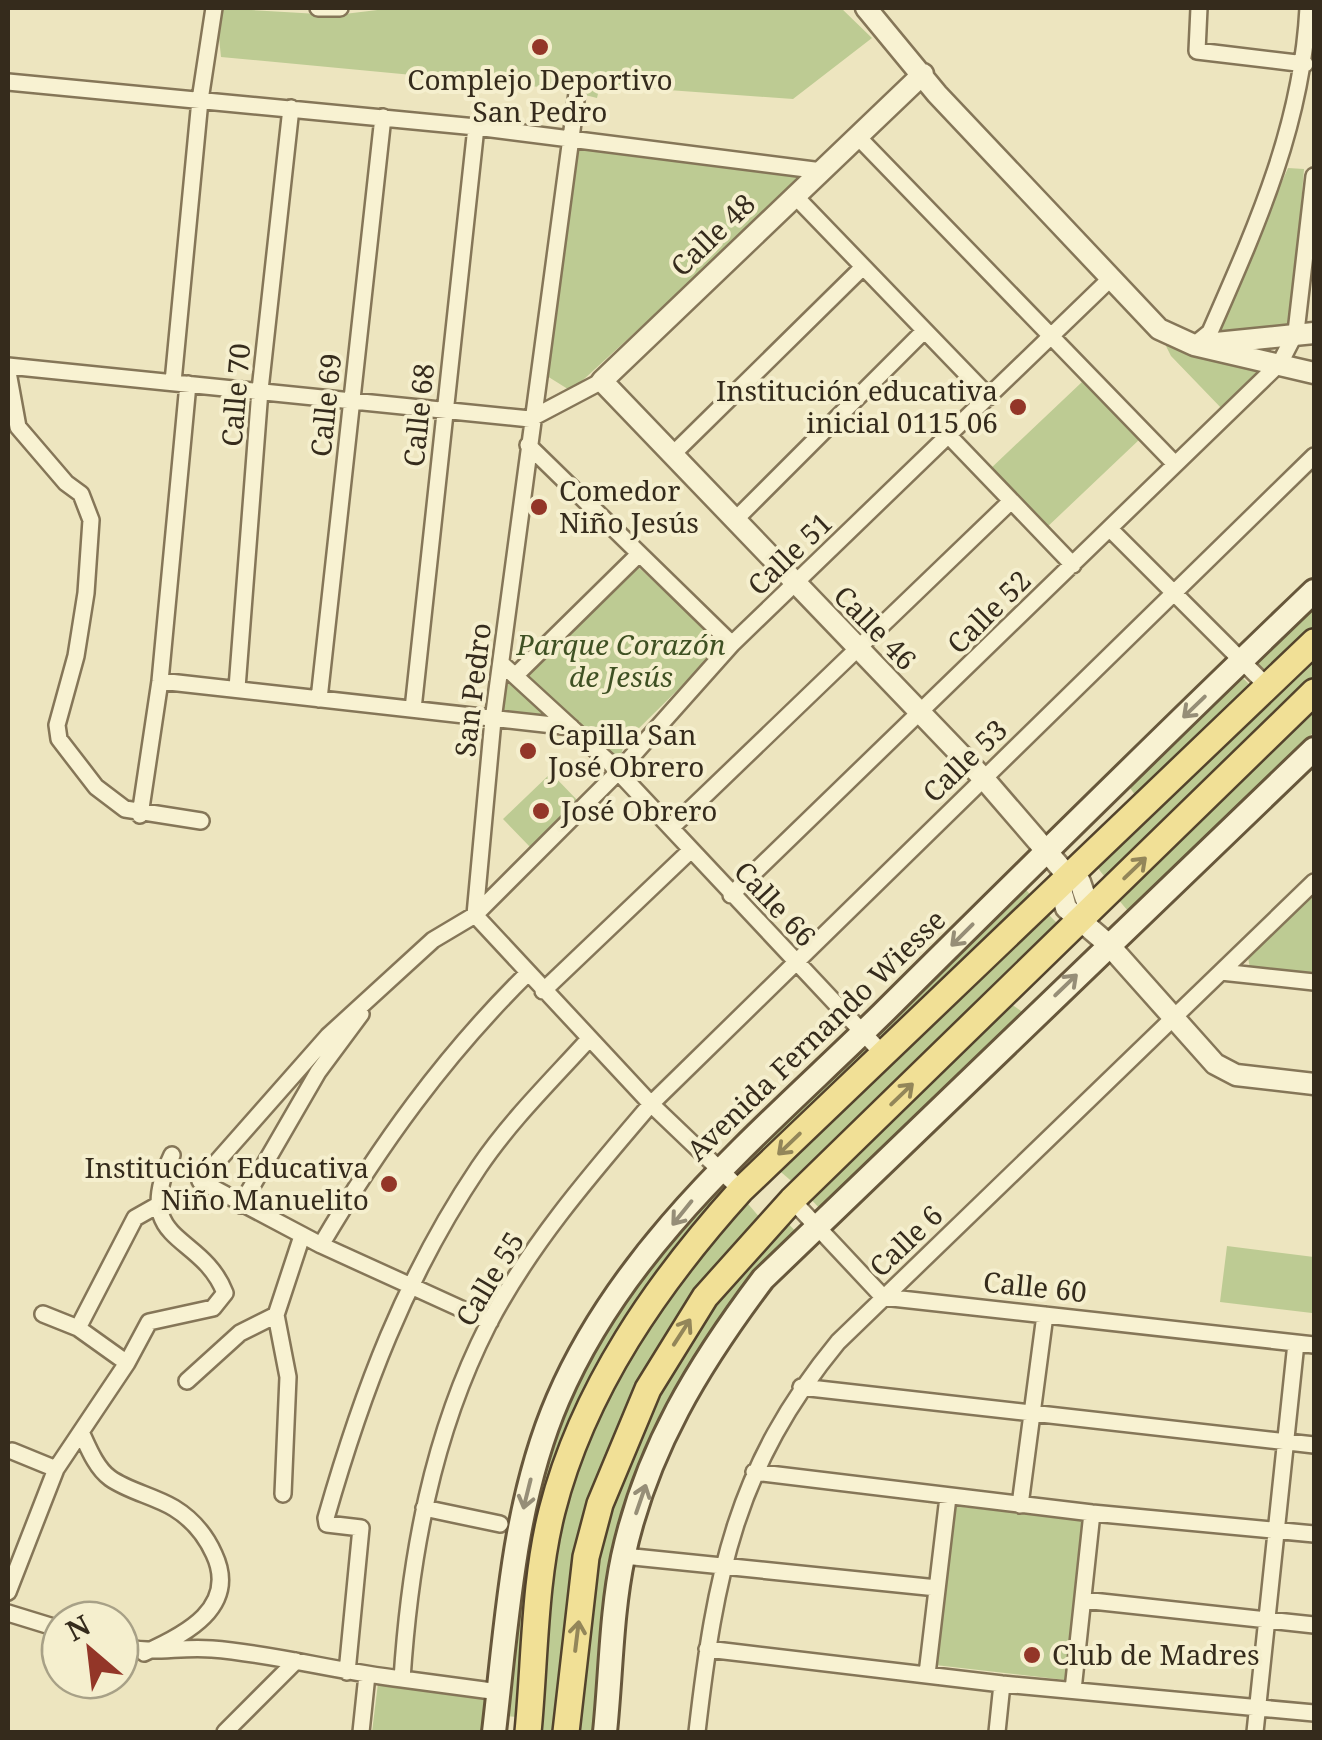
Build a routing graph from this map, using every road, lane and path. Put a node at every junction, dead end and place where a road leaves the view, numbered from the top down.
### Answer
1 (214, 8) edge
2 (318, 8) edge
3 (340, 8) edge
4 (866, 8) edge
5 (1199, 8) edge
6 (1308, 8) edge
7 (1306, 64) junction
8 (924, 74) junction
9 (8, 82) edge
10 (577, 92) dead end
11 (200, 100) junction
12 (291, 108) junction
13 (383, 117) junction
14 (476, 127) junction
15 (569, 138) junction
16 (859, 138) junction
17 (822, 171) junction
18 (1314, 176) edge
19 (794, 196) junction
20 (863, 267) junction
21 (1108, 281) junction
22 (923, 332) junction
23 (1305, 332) edge
24 (1050, 338) junction
25 (1184, 342) junction
26 (1280, 363) junction
27 (8, 369) edge
28 (1314, 373) edge
29 (602, 381) junction
30 (180, 383) junction
31 (260, 390) junction
32 (989, 398) junction
33 (352, 400) junction
34 (445, 408) junction
35 (530, 420) junction
36 (950, 436) junction
37 (528, 446) junction
38 (673, 454) junction
39 (1314, 456) edge
40 (1175, 464) junction
41 (1009, 503) junction
42 (734, 520) junction
43 (1110, 529) junction
44 (639, 554) junction
45 (1073, 565) junction
46 (794, 584) junction
47 (1314, 590) edge
48 (1176, 596) junction
49 (1314, 642) edge
50 (732, 644) junction
51 (857, 650) junction
52 (1242, 661) junction
53 (502, 664) junction
54 (516, 675) junction
55 (160, 681) junction
56 (1267, 686) junction
57 (236, 688) junction
58 (1314, 692) edge
59 (319, 699) junction
60 (413, 709) junction
61 (922, 714) junction
62 (493, 720) junction
63 (572, 726) junction
64 (1314, 749) edge
65 (618, 772) junction
66 (986, 780) junction
67 (140, 815) junction
68 (202, 821) dead end
69 (670, 828) junction
70 (1049, 849) junction
71 (690, 850) junction
72 (1067, 874) junction
73 (1314, 882) edge
74 (731, 894) junction
75 (475, 915) junction
76 (1084, 919) junction
77 (1108, 944) junction
78 (794, 962) junction
79 (1221, 972) junction
80 (527, 974) junction
81 (384, 980) junction
82 (1314, 982) edge
83 (543, 991) junction
84 (1172, 1018) junction
85 (865, 1031) junction
86 (589, 1039) junction
87 (883, 1054) junction
88 (1314, 1084) edge
89 (651, 1104) junction
90 (172, 1155) dead end
91 (718, 1168) junction
92 (741, 1190) junction
93 (792, 1200) junction
94 (158, 1205) junction
95 (241, 1206) junction
96 (816, 1226) junction
97 (302, 1236) junction
98 (321, 1245) junction
99 (409, 1285) junction
100 (883, 1298) junction
101 (43, 1314) dead end
102 (276, 1315) junction
103 (1045, 1315) junction
104 (490, 1322) junction
105 (78, 1328) junction
106 (1296, 1343) junction
107 (1314, 1345) edge
108 (127, 1363) junction
109 (187, 1381) dead end
110 (801, 1386) junction
111 (1032, 1414) junction
112 (81, 1432) junction
113 (1282, 1442) junction
114 (1314, 1445) edge
115 (12, 1451) dead end
116 (56, 1469) junction
117 (754, 1472) junction
118 (282, 1494) dead end
119 (948, 1497) junction
120 (1020, 1505) junction
121 (424, 1508) junction
122 (1092, 1513) junction
123 (500, 1524) dead end
124 (1275, 1530) junction
125 (1314, 1534) edge
126 (624, 1556) junction
127 (722, 1565) junction
128 (937, 1588) junction
129 (8, 1592) edge
130 (1082, 1600) junction
131 (8, 1613) edge
132 (1266, 1620) junction
133 (40, 1622) edge
134 (1314, 1625) edge
135 (707, 1649) junction
136 (140, 1652) edge
137 (144, 1653) junction
138 (296, 1661) junction
139 (347, 1672) junction
140 (927, 1674) junction
141 (367, 1675) junction
142 (402, 1679) junction
143 (1002, 1684) junction
144 (1073, 1690) junction
145 (499, 1692) junction
146 (1258, 1707) junction
147 (1314, 1713) edge
148 (224, 1732) edge
149 (361, 1732) edge
150 (494, 1732) edge
151 (528, 1732) edge
152 (566, 1732) edge
153 (604, 1732) edge
154 (697, 1732) edge
155 (996, 1732) edge
156 (1255, 1732) edge

1 - 11 street
2 - 3 street
4 - 8 street
5 - 7 street
6 - 7 street
7 - 25 street
8 - 16 street, Calle 48
8 - 21 street
8 - 25 street
9 - 11 street
10 - 15 street, San Pedro
11 - 12 street
11 - 30 street
12 - 13 street
12 - 31 street, Calle 70
13 - 14 street
13 - 33 street, Calle 69
14 - 15 street
14 - 34 street, Calle 68
15 - 17 street
15 - 35 street, San Pedro
16 - 17 street, Calle 48
16 - 24 street
17 - 19 street, Calle 48
18 - 23 street
19 - 20 street
19 - 29 street, Calle 48
20 - 22 street
20 - 38 street
21 - 24 street, Calle 51
21 - 25 street
22 - 32 street
22 - 42 street
23 - 25 street
23 - 26 street, Calle 52
24 - 32 street, Calle 51
24 - 40 street
25 - 26 street
26 - 28 street
26 - 40 street, Calle 52
27 - 30 street
27 - 67 street
29 - 35 street, Calle 48
29 - 38 street, Calle 46
30 - 31 street
30 - 55 street
31 - 33 street
31 - 57 street, Calle 70
32 - 36 street, Calle 51
33 - 34 street
33 - 59 street, Calle 69
34 - 35 street
34 - 60 street, Calle 68
35 - 37 street, San Pedro
36 - 41 street
36 - 46 street, Calle 51
37 - 44 street
37 - 53 street, San Pedro
38 - 42 street, Calle 46
39 - 48 street, Calle 53
40 - 43 street, Calle 52
41 - 45 street
41 - 51 street
42 - 46 street, Calle 46
43 - 45 street, Calle 52
43 - 48 street
44 - 50 street
44 - 54 street
45 - 61 street, Calle 52
46 - 50 street, Calle 51
46 - 51 street, Calle 46
47 - 52 main road, Avenida Fernando Wiesse
48 - 52 street
48 - 66 street, Calle 53
49 - 56 main road
50 - 65 street, Calle 51
51 - 61 street, Calle 46
51 - 69 street
52 - 56 street
52 -> 70 main road, Avenida Fernando Wiesse
53 - 54 street, Calle 66
53 - 62 street, San Pedro
54 - 63 street, Calle 66
55 - 57 street
55 - 67 street
56 - 72 main road
57 - 59 street
76 -> 58 main road
59 - 60 street
60 - 62 street
61 - 66 street, Calle 46
61 - 74 street, Calle 52
62 - 63 street
62 - 75 street, San Pedro
63 - 65 street, Calle 66
64 - 77 main road
65 - 69 street, Calle 66
65 - 75 street, Calle 51
66 - 70 street, Calle 46
66 - 78 street, Calle 53
67 - 68 street
69 - 71 street, Calle 66
70 - 72 street, Calle 46
70 -> 85 main road, Avenida Fernando Wiesse
71 - 74 street, Calle 66
71 - 83 street
72 - 76 street, Calle 46
72 - 87 main road
73 - 79 street, Calle 6
74 - 78 street, Calle 66
75 - 80 street
75 - 81 street, Calle 51
76 - 77 street
93 -> 76 main road
77 - 84 street
96 -> 77 main road
78 - 85 street, Calle 66
78 - 89 street, Calle 53
79 - 82 street
79 - 84 street, Calle 6
80 - 83 street
80 - 98 street
81 - 95 street
81 - 95 street
83 - 86 street
84 - 88 street
84 - 100 street, Calle 6
85 - 87 street, Calle 66
85 - 91 main road, Avenida Fernando Wiesse
86 - 89 street
86 - 99 street
87 -> 92 main road
89 - 91 street
89 - 104 street, Calle 55
90 - 94 street
91 - 92 street
91 -> 145 main road, Avenida Fernando Wiesse
92 - 151 main road
93 - 96 street
152 -> 93 main road
94 - 105 street
94 - 108 street
95 - 97 street
96 - 100 street
126 -> 96 main road
97 - 98 street
97 - 102 street
98 - 99 street
99 - 104 street
99 - 139 street
100 - 103 street, Calle 60
100 - 110 street, Calle 6
101 - 105 street
102 - 109 street
102 - 118 street
103 - 106 street, Calle 60
103 - 111 street
104 - 121 street, Calle 55
105 - 108 street
106 - 107 street, Calle 60
106 - 113 street
108 - 112 street
110 - 111 street
110 - 117 street, Calle 6
111 - 113 street
111 - 120 street
112 - 116 street
112 - 137 street
113 - 114 street
113 - 124 street
115 - 116 street
116 - 129 street
117 - 119 street
117 - 127 street, Calle 6
119 - 120 street
119 - 128 street
120 - 122 street
121 - 123 street
121 - 142 street, Calle 55
122 - 124 street
122 - 130 street
124 - 125 street
124 - 132 street
126 - 127 street
126 - 153 main road
127 - 128 street
127 - 135 street, Calle 6
128 - 140 street
130 - 132 street
130 - 144 street
131 - 133 street
132 - 134 street
132 - 146 street
135 - 140 street
135 - 154 street, Calle 6
136 - 137 street
137 - 138 street
138 - 139 street
138 - 148 street
139 - 141 street
140 - 143 street
141 - 142 street
141 - 149 street
142 - 145 street
143 - 144 street
143 - 155 street
144 - 146 street
145 - 150 main road, Avenida Fernando Wiesse
146 - 147 street
146 - 156 street

